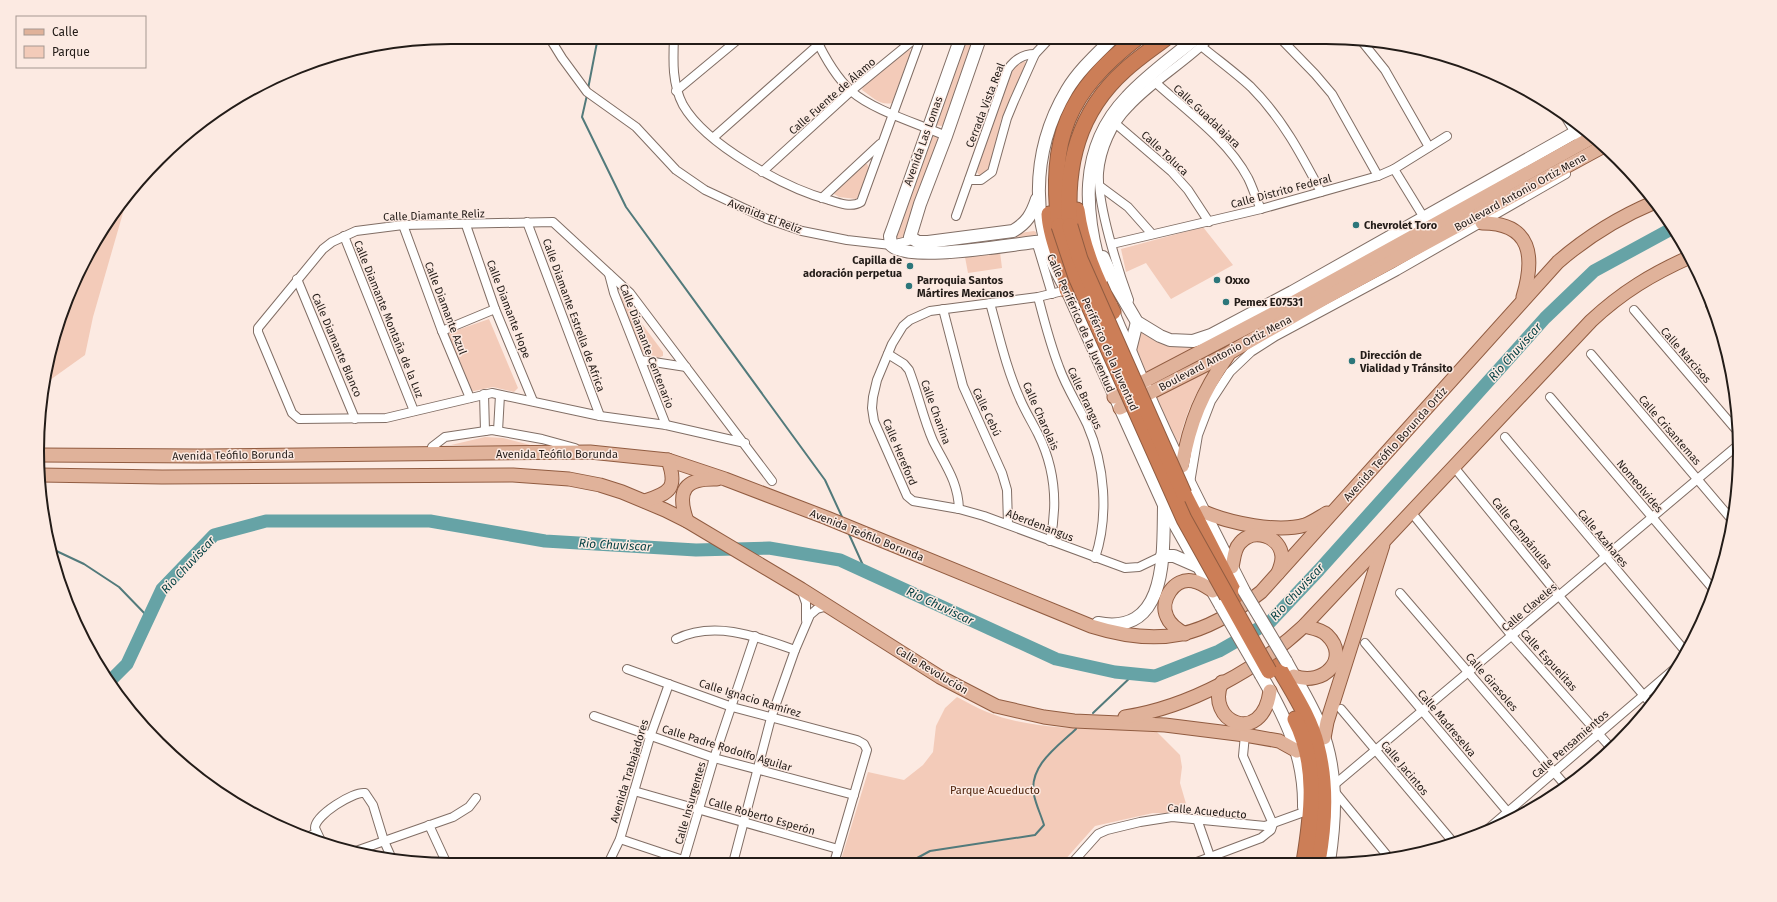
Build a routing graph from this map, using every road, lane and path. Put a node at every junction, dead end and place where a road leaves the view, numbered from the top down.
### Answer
1 (553, 44) edge
2 (674, 44) edge
3 (733, 44) edge
4 (814, 44) edge
5 (819, 44) edge
6 (910, 44) edge
7 (919, 44) edge
8 (958, 44) edge
9 (978, 44) edge
10 (1044, 44) edge
11 (1107, 44) edge
12 (1129, 44) edge
13 (1158, 44) edge
14 (1196, 44) edge
15 (1197, 44) edge
16 (1201, 44) edge
17 (1286, 44) edge
18 (1366, 46) edge
19 (1035, 54) junction
20 (1156, 83) junction
21 (676, 91) junction
22 (852, 91) junction
23 (893, 114) junction
24 (1116, 124) junction
25 (927, 127) junction
26 (1579, 134) edge
27 (946, 136) junction
28 (1447, 136) dead end
29 (714, 137) junction
30 (882, 142) junction
31 (1429, 147) junction
32 (1599, 149) edge
33 (1588, 155) junction
34 (1072, 159) junction
35 (1056, 163) junction
36 (1394, 169) junction
37 (762, 172) junction
38 (1378, 176) junction
39 (969, 180) junction
40 (1101, 187) junction
41 (1038, 190) junction
42 (1321, 192) junction
43 (822, 198) junction
44 (1650, 204) edge
45 (1260, 209) junction
46 (956, 216) dead end
47 (527, 222) junction
48 (1209, 222) junction
49 (1427, 222) junction
50 (1482, 223) junction
51 (466, 224) junction
52 (403, 225) junction
53 (1064, 226) junction
54 (1091, 228) junction
55 (1152, 234) junction
56 (344, 236) junction
57 (912, 240) junction
58 (1040, 241) junction
59 (1112, 244) junction
60 (891, 245) junction
61 (1685, 260) edge
62 (1344, 268) junction
63 (610, 274) junction
64 (297, 279) junction
65 (1067, 290) junction
66 (1052, 294) junction
67 (1038, 297) junction
68 (1521, 302) junction
69 (990, 303) junction
70 (495, 309) junction
71 (943, 309) junction
72 (1634, 310) dead end
73 (1113, 312) junction
74 (1137, 322) junction
75 (442, 331) junction
76 (1130, 350) junction
77 (1229, 353) junction
78 (888, 354) junction
79 (1592, 354) dead end
80 (641, 360) junction
81 (686, 367) junction
82 (1146, 388) junction
83 (484, 394) junction
84 (500, 395) junction
85 (1550, 397) dead end
86 (470, 398) junction
87 (533, 402) junction
88 (1117, 403) junction
89 (414, 411) junction
90 (600, 416) junction
91 (356, 418) junction
92 (666, 425) junction
93 (1732, 425) edge
94 (485, 431) junction
95 (498, 431) junction
96 (1505, 437) dead end
97 (745, 444) junction
98 (1733, 449) edge
99 (590, 452) junction
100 (431, 454) junction
101 (44, 455) edge
102 (668, 460) junction
103 (1182, 466) junction
104 (1454, 467) junction
105 (447, 474) junction
106 (45, 475) edge
107 (725, 479) junction
108 (1698, 479) junction
109 (772, 481) dead end
110 (1357, 486) junction
111 (1187, 489) junction
112 (909, 498) joint
113 (645, 501) junction
114 (1164, 506) junction
115 (959, 509) junction
116 (1204, 512) junction
117 (1411, 512) junction
118 (1728, 515) edge
119 (1652, 517) junction
120 (687, 521) junction
121 (1008, 524) junction
122 (1385, 540) junction
123 (1050, 541) junction
124 (1162, 556) junction
125 (1605, 557) junction
126 (1095, 558) junction
127 (1197, 566) junction
128 (1232, 567) junction
129 (776, 574) joint
130 (1277, 576) junction
131 (1710, 585) edge
132 (801, 589) junction
133 (1213, 591) junction
134 (1400, 593) dead end
135 (1240, 594) junction
136 (1559, 596) junction
137 (829, 606) junction
138 (1049, 609) junction
139 (805, 623) junction
140 (1304, 626) junction
141 (1185, 634) junction
142 (755, 636) junction
143 (1512, 636) junction
144 (676, 638) dead end
145 (1365, 643) dead end
146 (1682, 647) edge
147 (795, 650) junction
148 (627, 669) dead end
149 (1278, 670) junction
150 (1469, 672) junction
151 (1663, 678) edge
152 (1222, 682) junction
153 (669, 684) junction
154 (1270, 691) junction
155 (1643, 695) junction
156 (1648, 700) edge
157 (1308, 701) joint
158 (732, 707) junction
159 (1341, 709) dead end
160 (1423, 711) junction
161 (594, 716) dead end
162 (771, 718) junction
163 (1104, 721) junction
164 (1599, 734) junction
165 (1245, 735) junction
166 (650, 736) junction
167 (1324, 738) junction
168 (1608, 744) edge
169 (1297, 751) junction
170 (1376, 751) junction
171 (714, 758) junction
172 (757, 771) junction
173 (1554, 772) junction
174 (1562, 782) edge
175 (1335, 788) junction
176 (634, 791) junction
177 (854, 795) junction
178 (476, 798) dead end
179 (700, 810) junction
180 (1304, 812) junction
181 (1513, 812) edge
182 (1509, 814) edge
183 (1197, 819) junction
184 (744, 824) junction
185 (1273, 824) junction
186 (429, 825) junction
187 (316, 833) edge
188 (1450, 838) edge
189 (620, 839) junction
190 (384, 841) junction
191 (364, 848) edge
192 (838, 849) junction
193 (389, 853) edge
194 (1386, 854) edge
195 (444, 858) edge
196 (611, 858) edge
197 (672, 858) edge
198 (687, 858) edge
199 (734, 858) edge
200 (835, 858) edge
201 (1078, 858) edge
202 (1210, 858) edge
203 (1216, 858) edge
204 (1298, 858) edge
205 (1305, 858) edge
206 (1319, 858) edge
207 (1329, 858) edge

1 - 60 street, Avenida El Relíz
2 - 21 street
3 - 21 street
4 - 29 street
5 - 22 street
6 - 22 street, Calle Fuente de Álamo
7 - 23 street
8 - 25 main road, Avenida Las Lomas
9 - 27 main road, Avenida Las Lomas
10 - 19 street, Cerrada Vista Real
11 - 41 main road, Calle Periférico de la Juventud
12 - 35 highway, Periférico de la Juventud
13 - 34 highway, Periférico de la Juventud
14 - 54 main road
15 - 20 street
16 - 42 street
17 - 38 street
18 - 31 street
19 - 39 street, Cerrada Vista Real
19 - 39 street, Cerrada Vista Real
20 - 24 street
20 - 45 street, Calle Guadalajara
21 - 29 street
22 - 23 street
22 - 37 street, Calle Fuente de Álamo
23 - 25 street
23 - 30 street
24 - 40 street
24 - 48 street, Calle Toluca
25 - 27 street
25 - 60 main road, Avenida Las Lomas
26 - 33 street
26 - 49 main road, Boulevard Antonio Ortiz Mena
27 - 57 main road, Avenida Las Lomas
28 - 31 street, Calle Distrito Federal
29 - 37 street
30 - 43 street
30 - 43 street
31 - 36 street, Calle Distrito Federal
32 - 33 main road, Boulevard Antonio Ortiz Mena
33 - 50 street
33 - 77 main road, Boulevard Antonio Ortiz Mena
34 - 53 highway, Periférico de la Juventud
34 - 73 highway
35 - 53 highway, Periférico de la Juventud
35 - 65 highway
36 - 38 street, Calle Distrito Federal
36 - 49 street
37 - 43 street
38 - 42 street, Calle Distrito Federal
39 - 46 street, Cerrada Vista Real
40 - 55 street
40 - 59 street
41 - 57 main road
41 - 58 main road, Calle Periférico de la Juventud
42 - 45 street, Calle Distrito Federal
44 - 68 main road, Avenida Teófilo Borunda Ortíz
45 - 48 street, Calle Distrito Federal
47 - 51 street, Calle Diamante Reliz
47 - 63 street, Calle Diamante Reliz
47 - 90 street, Calle Diamante Estrella de Africa
48 - 55 street, Calle Distrito Federal
49 - 62 main road, Boulevard Antonio Ortiz Mena
50 - 68 main road
50 - 111 street
51 - 52 street, Calle Diamante Reliz
51 - 70 street, Calle Diamante Hope
52 - 56 street, Calle Diamante Reliz
52 - 75 street, Calle Diamante Azul
53 - 111 highway, Periférico de la Juventud, bridge
53 - 149 highway, Periférico de la Juventud, bridge
54 - 73 main road
54 - 74 main road
55 - 59 street, Calle Distrito Federal
56 - 64 street, Calle Diamante Reliz
56 - 89 street, Calle Diamante Montaña de la Luz
57 - 60 street
58 - 60 main road, Avenida El Relíz
58 - 65 main road, Calle Periférico de la Juventud
58 - 66 street
59 - 74 street
61 - 104 main road
62 - 74 main road, Boulevard Antonio Ortiz Mena
62 - 82 main road, Boulevard Antonio Ortiz Mena
63 - 80 street, Calle Diamante Centenario
63 - 81 street, Calle Diamante Reliz
64 - 91 street, Calle Diamante Blanco
64 - 91 street, Calle Diamante Reliz
65 - 66 street, Calle Hereford
65 - 88 main road, Calle Periférico de la Juventud
66 - 67 street, Calle Hereford
67 - 69 street, Calle Hereford
67 - 126 street, Calle Brangus
68 - 110 main road, Avenida Teófilo Borunda Ortíz
69 - 71 street, Calle Hereford
69 - 123 street, Calle Charolais
70 - 75 street
70 - 87 street, Calle Diamante Hope
71 - 78 street, Calle Hereford
71 - 121 street, Calle Cebú
72 - 93 street, Calle Narcisos
73 - 76 main road
74 - 76 main road
75 - 86 street, Calle Diamante Azul
76 - 82 main road
77 - 82 main road, Boulevard Antonio Ortiz Mena
77 - 103 main road
78 - 112 street, Calle Hereford
78 - 115 street, Calle Chanina
79 - 108 street, Calle Crisantemas
80 - 81 street
80 - 92 street, Calle Diamante Centenario
81 - 97 street, Calle Diamante Reliz
82 - 88 main road, Boulevard Antonio Ortiz Mena
82 - 103 main road
83 - 84 street, Calle Diamante Reliz
83 - 86 street, Calle Diamante Reliz
83 - 94 street
84 - 87 street, Calle Diamante Reliz
84 - 95 street
85 - 119 street, Nomeolvides
86 - 89 street, Calle Diamante Reliz
87 - 90 street, Calle Diamante Reliz
88 - 114 main road, Calle Periférico de la Juventud
89 - 91 street, Calle Diamante Reliz
90 - 92 street, Calle Diamante Reliz
92 - 97 street, Calle Diamante Reliz
94 - 95 street
94 - 100 street
95 - 99 street
96 - 125 street, Calle Azahares
97 - 109 street, Calle Diamante Reliz
98 - 108 street, Calle Claveles
99 - 100 main road, Avenida Teófilo Borunda
99 - 102 main road, Avenida Teófilo Borunda
100 - 101 main road, Avenida Teófilo Borunda
100 - 105 main road
102 - 107 main road, Avenida Teófilo Borunda
102 - 113 main road
103 - 111 main road
104 - 117 main road
104 - 136 street, Calle Campánulas
105 - 106 main road, Avenida Teófilo Borunda
105 - 113 main road, Avenida Teófilo Borunda
107 - 120 main road
107 - 138 main road, Avenida Teófilo Borunda
108 - 118 street, Calle Crisantemas
108 - 119 street, Calle Claveles
110 - 116 main road
110 - 130 main road, Avenida Teófilo Borunda Ortíz
111 - 116 main road
111 - 135 highway
112 - 115 street, Aberdenangus
113 - 120 main road, Avenida Teófilo Borunda
114 - 124 main road
114 - 127 main road, Calle Periférico de la Juventud
115 - 121 street, Aberdenangus
116 - 128 main road
117 - 122 main road
117 - 143 street, Calle Espuelitas
119 - 125 street, Calle Claveles
119 - 131 street, Nomeolvides
120 - 129 main road, Avenida Teófilo Borunda
121 - 123 street, Aberdenangus
122 - 140 main road
122 - 167 main road
123 - 126 street, Aberdenangus
124 - 126 street, Aberdenangus
124 - 127 main road
124 - 138 main road
125 - 136 street, Calle Claveles
125 - 146 street, Calle Azahares
127 - 133 main road, Calle Periférico de la Juventud
128 - 130 main road
128 - 135 main road
129 - 132 main road, Calle Revolución
130 - 141 main road, Avenida Teófilo Borunda Ortíz
132 - 137 main road, Calle Revolución
132 - 139 street
133 - 141 main road
133 - 149 main road, Calle Periférico de la Juventud, bridge
134 - 150 street, Calle Girasoles
135 - 149 highway
136 - 143 street, Calle Claveles
136 - 155 street, Calle Campánulas
137 - 139 street
137 - 163 main road, Calle Revolución
138 - 141 main road, Avenida Teófilo Borunda
139 - 147 street
140 - 149 main road
140 - 152 main road
142 - 144 street
142 - 147 street
142 - 158 street, Calle Insurgentes
143 - 150 street, Calle Claveles
143 - 164 street, Calle Espuelitas
145 - 160 street, Calle Madreselva
147 - 162 street
148 - 153 street, Calle Ignacio Ramírez
149 - 154 main road, Calle Periférico de la Juventud
149 - 157 highway
149 - 205 highway
149 - 206 highway
150 - 160 street, Calle Claveles
150 - 173 street, Calle Girasoles
151 - 155 street, Calle Pensamientos
152 - 154 main road
152 - 163 main road
153 - 158 street, Calle Ignacio Ramírez
153 - 166 street, Avenida Trabajadores
154 - 169 main road
155 - 156 street, Calle Campánulas
155 - 164 street, Calle Pensamientos
157 - 167 main road
158 - 162 street, Calle Ignacio Ramírez
158 - 171 street, Calle Insurgentes
159 - 170 street, Calle Jacintos
160 - 170 street, Calle Claveles
160 - 182 street, Calle Madreselva
161 - 166 street, Calle Padre Rodolfo Aguilar
162 - 172 street
162 - 177 street, Calle Ignacio Ramírez
163 - 165 main road
164 - 168 street, Calle Espuelitas
164 - 173 street, Calle Pensamientos
165 - 169 main road
165 - 185 street
166 - 171 street, Calle Padre Rodolfo Aguilar
166 - 176 street, Avenida Trabajadores
167 - 175 main road
169 - 180 main road
170 - 175 street, Calle Claveles
170 - 188 street, Calle Jacintos
171 - 172 street, Calle Padre Rodolfo Aguilar
171 - 179 street, Calle Insurgentes
172 - 177 street, Calle Padre Rodolfo Aguilar
172 - 184 street
173 - 174 street, Calle Girasoles
173 - 181 street, Calle Pensamientos
175 - 194 street
175 - 207 main road
176 - 179 street, Calle Roberto Esperón
176 - 189 street, Avenida Trabajadores
177 - 192 street
178 - 186 street
179 - 184 street, Calle Roberto Esperón
179 - 198 street, Calle Insurgentes
180 - 185 street, Calle Acueducto
180 - 204 main road
183 - 185 street, Calle Acueducto
183 - 201 street, Calle Acueducto
183 - 202 street
184 - 192 street, Calle Roberto Esperón
184 - 199 street
185 - 203 street
186 - 190 street
186 - 195 street
187 - 190 street
189 - 196 street, Avenida Trabajadores
189 - 197 street
190 - 191 street
190 - 193 street
192 - 200 street

